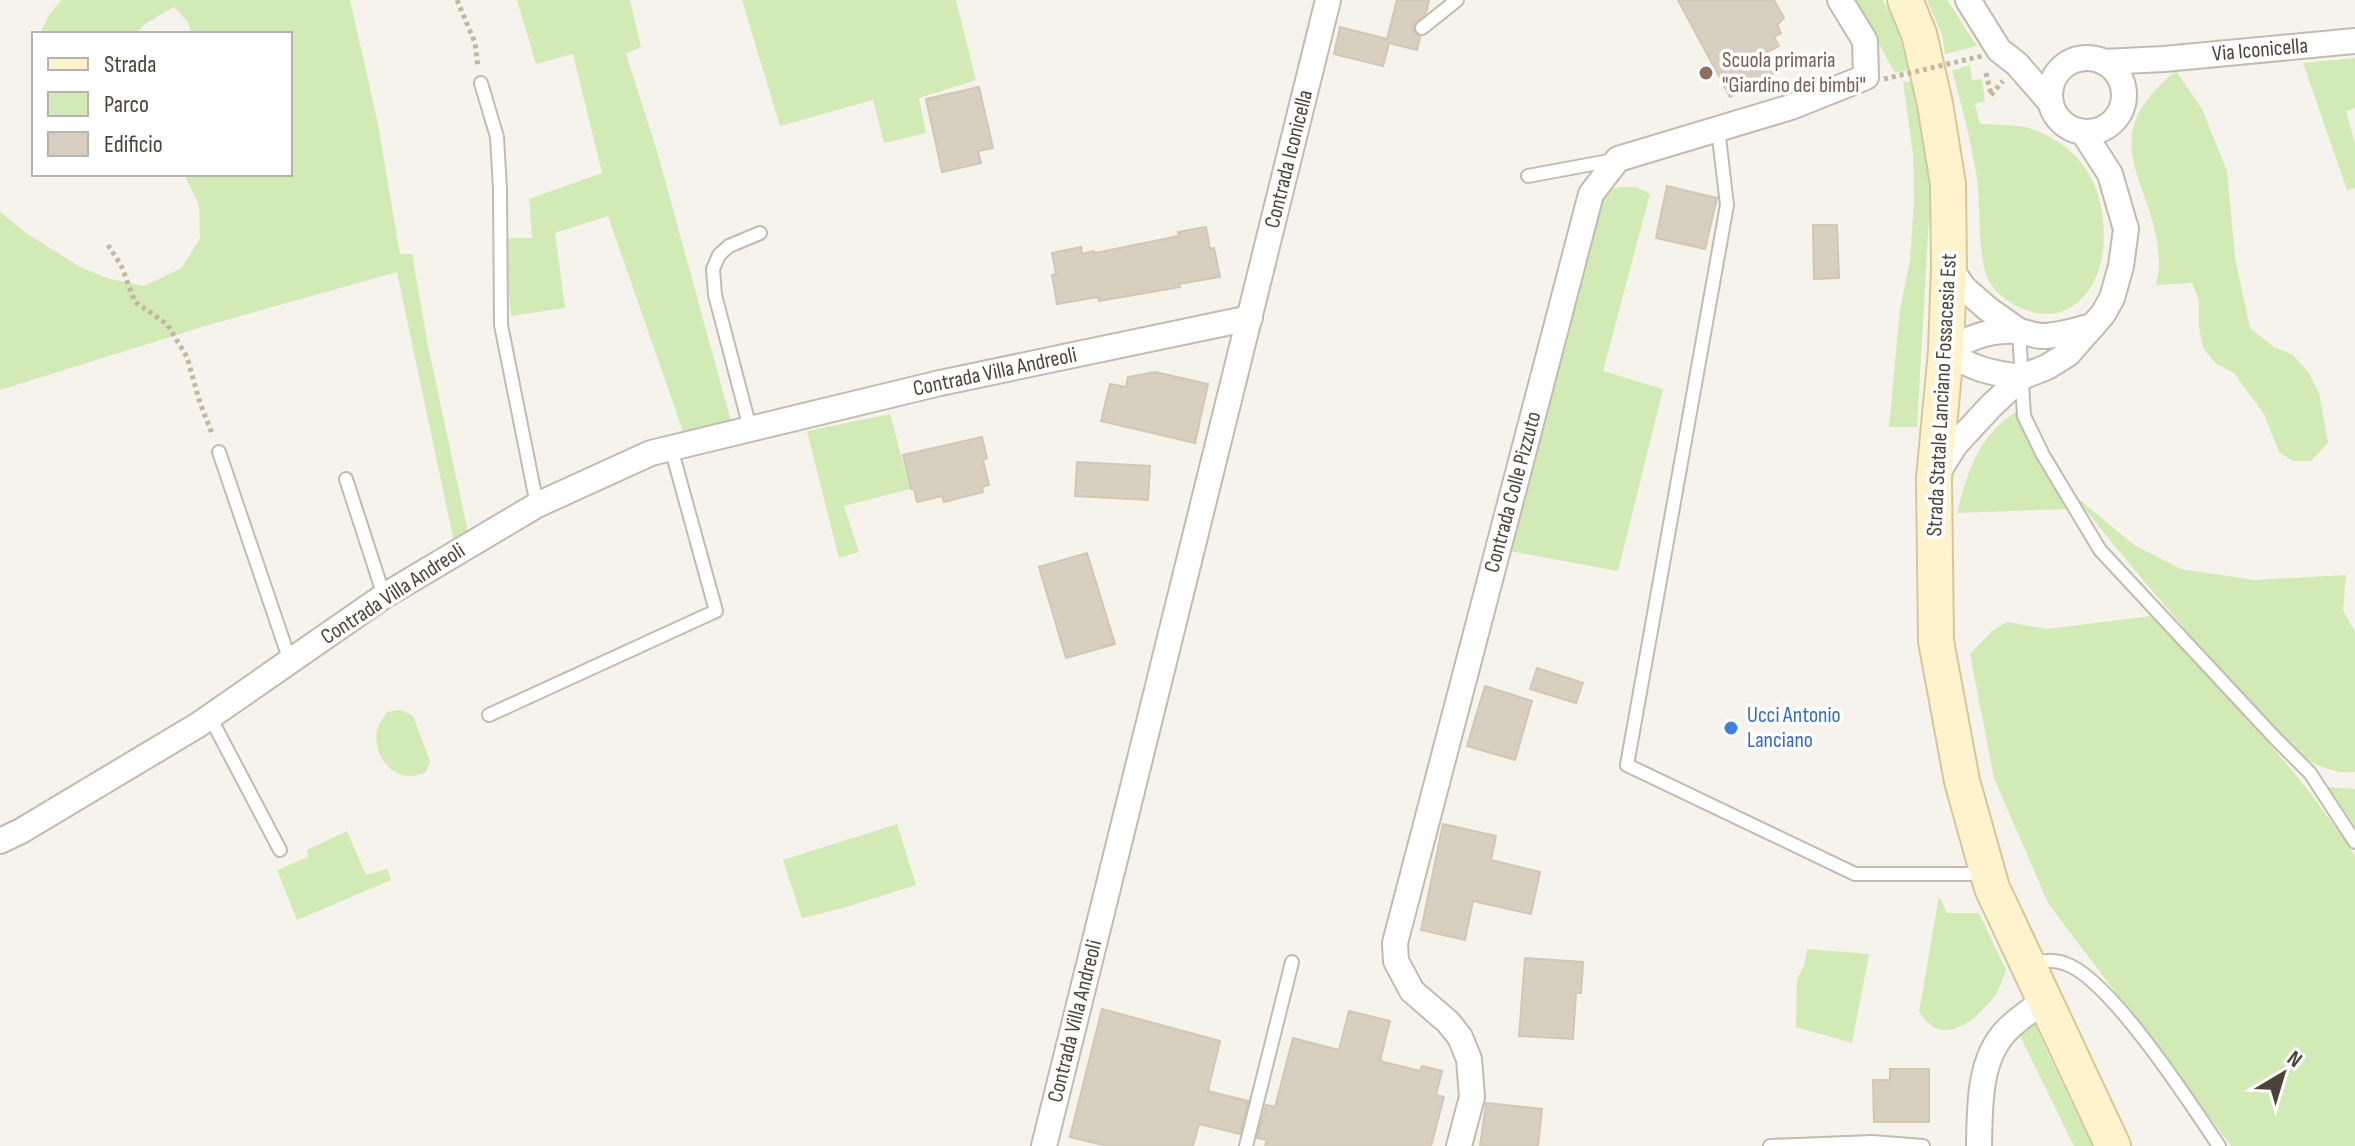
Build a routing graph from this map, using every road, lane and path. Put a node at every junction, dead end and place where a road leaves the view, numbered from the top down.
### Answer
1 (457, 0) edge
2 (1328, 0) edge
3 (1457, 0) edge
4 (1840, 0) edge
5 (1905, 0) edge
6 (1968, 0) edge
7 (1422, 28) dead end
8 (2355, 41) edge
9 (1982, 56) dead end
10 (2164, 59) junction
11 (2103, 62) junction
12 (2017, 64) junction
13 (2064, 66) junction
14 (1884, 79) dead end
15 (481, 83) joint
16 (2124, 90) junction
17 (2051, 103) junction
18 (2111, 124) junction
19 (1718, 129) junction
20 (2083, 132) junction
21 (1618, 159) junction
22 (2110, 174) junction
23 (1528, 176) dead end
24 (760, 233) dead end
25 (108, 245) dead end
26 (1949, 267) junction
27 (1250, 318) junction
28 (2093, 326) junction
29 (2019, 331) junction
30 (1946, 351) junction
31 (2022, 377) junction
32 (750, 428) junction
33 (671, 448) junction
34 (219, 452) joint
35 (1934, 478) junction
36 (346, 479) dead end
37 (537, 505) junction
38 (384, 596) junction
39 (290, 661) junction
40 (489, 715) dead end
41 (210, 717) junction
42 (0, 841) edge
43 (2355, 842) edge
44 (280, 850) dead end
45 (1988, 874) junction
46 (1292, 962) dead end
47 (2027, 963) junction
48 (2044, 1000) junction
49 (1044, 1146) edge
50 (1246, 1146) edge
51 (1459, 1146) edge
52 (1770, 1146) edge
53 (1923, 1146) edge
54 (1979, 1146) edge
55 (2113, 1146) edge
56 (2219, 1146) edge

1 - 15 path
2 - 27 street, Contrada Iconicella
3 - 7 lane
4 - 19 street
5 - 26 main road, Strada Statale Lanciano Fossacesia Est
6 - 12 street
8 - 10 street, Via Iconicella
9 - 14 path, bridge
10 - 11 street, Via Iconicella
10 - 16 street
11 - 13 street
11 - 16 street
12 - 13 street
12 - 17 street
13 - 17 street
15 - 37 lane
16 - 18 street
17 - 20 street
18 - 20 street
18 - 22 street
19 - 21 street
19 - 45 lane
20 - 22 street
21 - 23 lane
21 - 51 street, Contrada Colle Pizzuto
22 - 28 street
24 - 32 lane
25 - 34 path
26 - 29 street
26 - 30 main road, Strada Statale Lanciano Fossacesia Est
27 - 32 street, Contrada Villa Andreoli
27 - 49 street, Contrada Villa Andreoli
28 - 29 street
28 - 31 street
29 - 30 street
29 - 31 lane
30 - 31 street
30 - 35 main road, Strada Statale Lanciano Fossacesia Est
31 - 35 street
31 - 43 lane
32 - 33 street, Contrada Villa Andreoli
33 - 37 street, Contrada Villa Andreoli
33 - 40 lane
34 - 39 lane
35 - 45 main road, Strada Statale Lanciano Fossacesia Est
36 - 38 lane
37 - 38 street, Contrada Villa Andreoli
38 - 39 street, Contrada Villa Andreoli
39 - 41 street, Contrada Villa Andreoli
41 - 42 street, Contrada Villa Andreoli
41 - 44 lane
45 - 47 main road, Strada Statale Lanciano Fossacesia Est
46 - 50 lane
47 - 48 main road, Strada Statale Lanciano Fossacesia Est
47 - 56 lane
48 - 54 street
48 - 55 main road, Strada Statale Lanciano Fossacesia Est
52 - 53 lane

